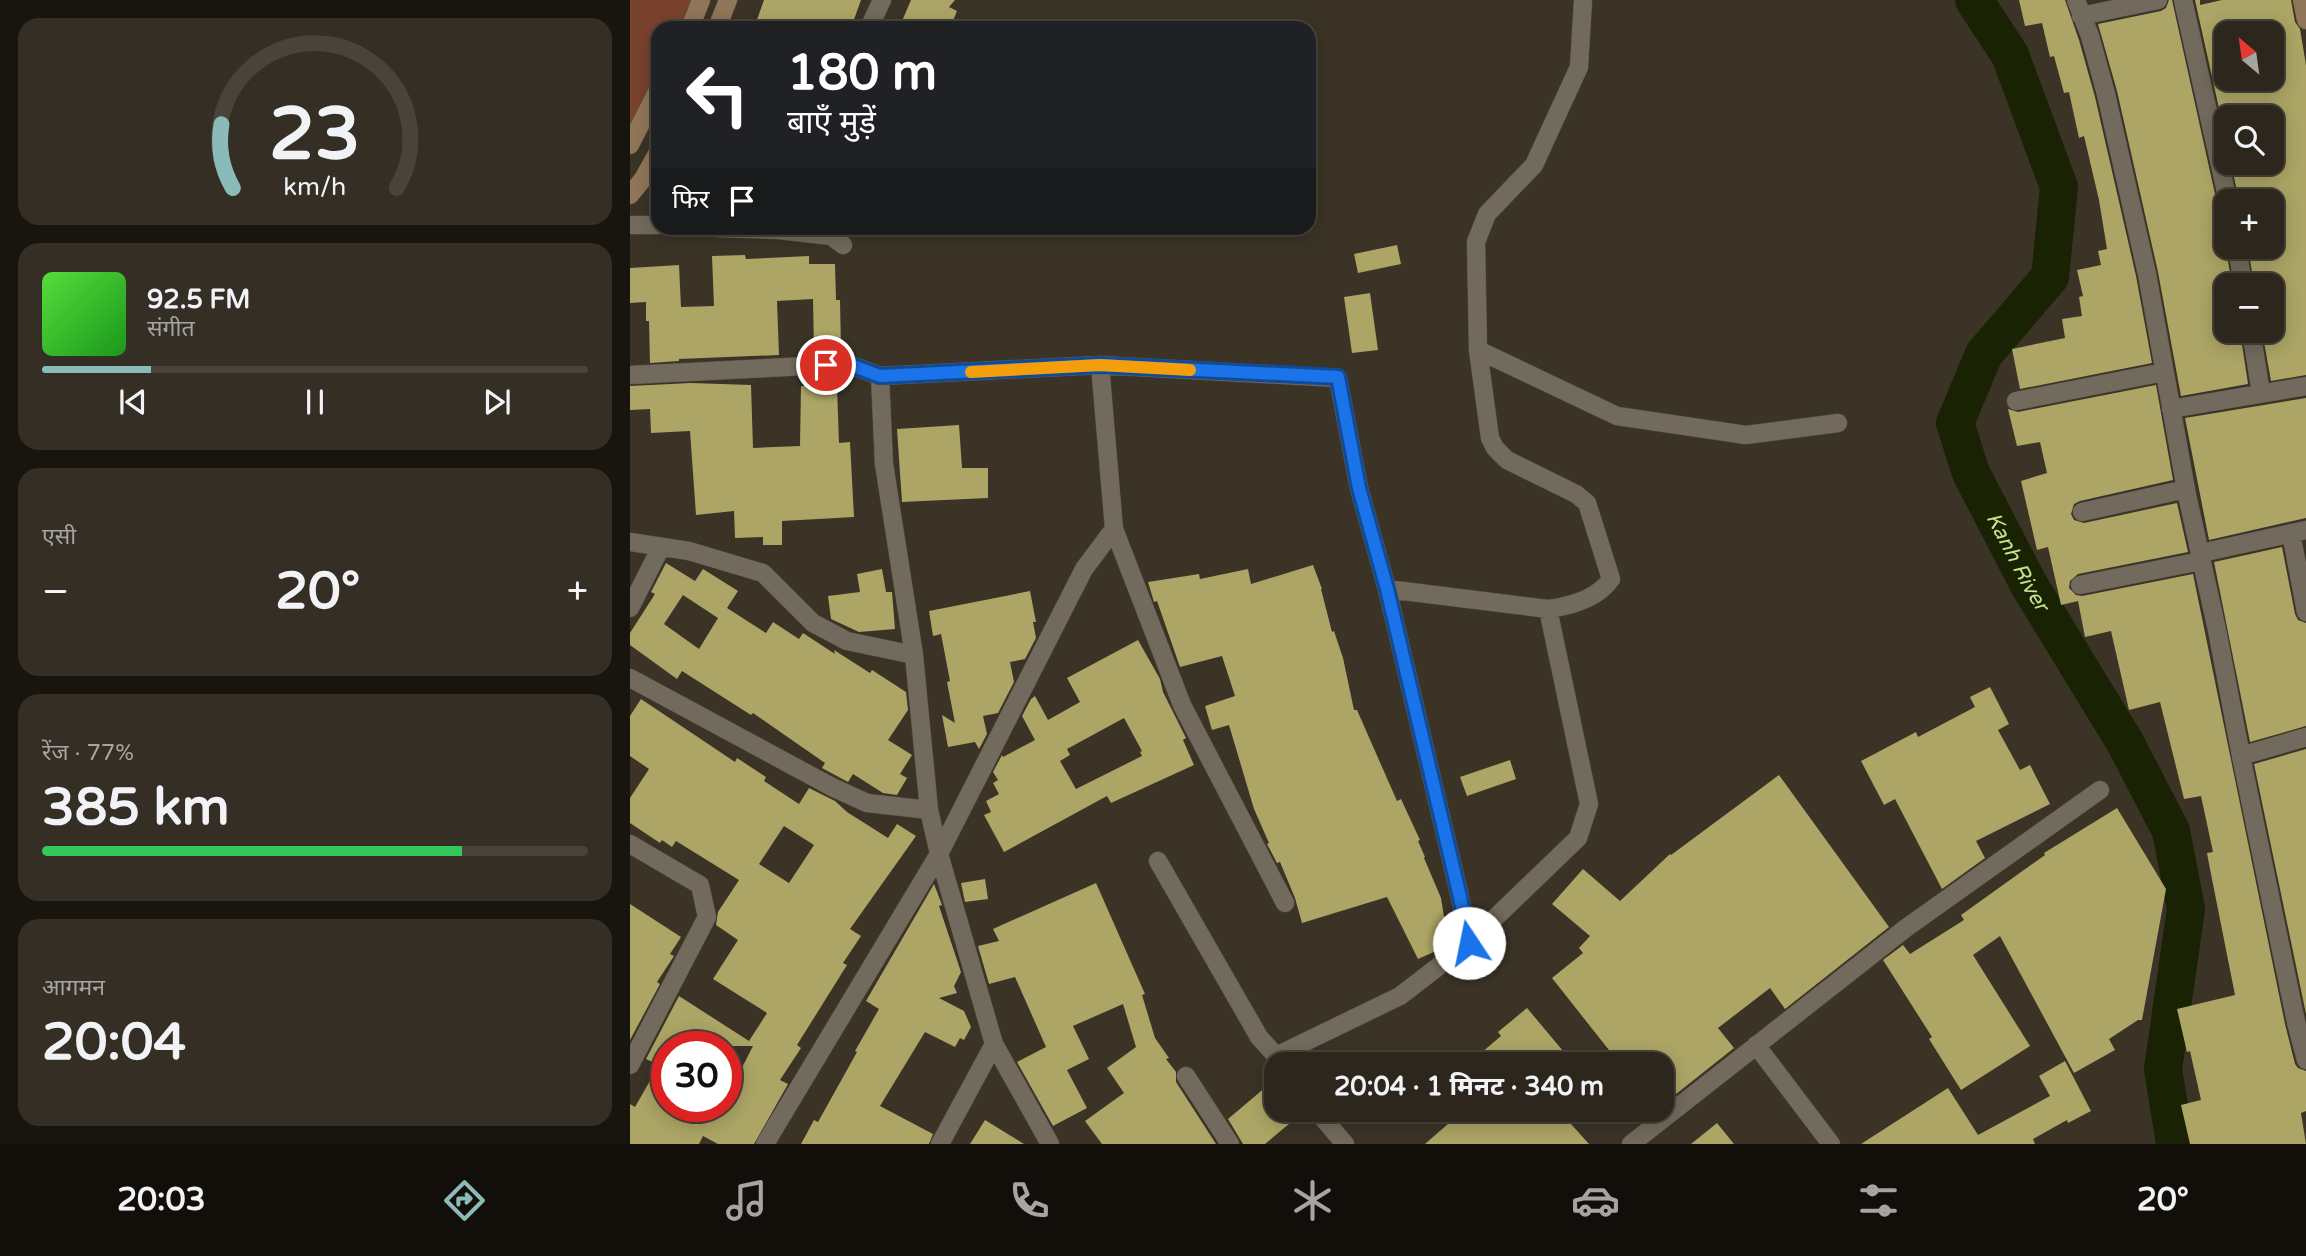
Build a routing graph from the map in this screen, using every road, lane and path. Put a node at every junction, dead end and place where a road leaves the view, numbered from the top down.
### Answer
1 (701, 0) edge
2 (728, 0) edge
3 (882, 0) edge
4 (1583, 0) edge
5 (2158, 0) edge
6 (2183, 0) edge
7 (2302, 0) edge
8 (2078, 8) edge
9 (2306, 20) edge
10 (693, 21) edge
11 (720, 21) edge
12 (872, 21) edge
13 (651, 104) edge
14 (630, 145) edge
15 (651, 165) edge
16 (2225, 189) edge
17 (630, 195) edge
18 (630, 225) edge
19 (651, 225) edge
20 (822, 235) edge
21 (843, 245) dead end
22 (2253, 343) edge
23 (1478, 350) junction
24 (1100, 365) junction
25 (2164, 372) junction
26 (630, 375) edge
27 (880, 376) junction
28 (2306, 386) edge
29 (2261, 393) junction
30 (2016, 401) dead end
31 (2171, 410) junction
32 (1838, 423) dead end
33 (2186, 489) junction
34 (2082, 512) dead end
35 (1114, 529) junction
36 (2298, 532) edge
37 (630, 542) edge
38 (661, 547) junction
39 (2201, 557) junction
40 (2080, 585) dead end
41 (1387, 589) junction
42 (630, 608) edge
43 (1548, 610) junction
44 (2306, 612) edge
45 (914, 655) junction
46 (630, 678) edge
47 (2306, 737) edge
48 (2241, 756) junction
49 (2100, 790) dead end
50 (929, 810) junction
51 (630, 844) edge
52 (939, 854) junction
53 (1158, 861) dead end
54 (1285, 902) dead end
55 (1469, 943) junction
56 (994, 1044) junction
57 (1756, 1045) junction
58 (1272, 1052) edge
59 (1294, 1052) edge
60 (2306, 1060) edge
61 (630, 1065) edge
62 (1186, 1076) dead end
63 (1326, 1122) edge
64 (765, 1144) edge
65 (940, 1144) edge
66 (1050, 1144) edge
67 (1230, 1144) edge
68 (1345, 1144) edge
69 (1631, 1144) edge
70 (1831, 1144) edge

1 - 10 main road
2 - 11 main road
3 - 12 street
4 - 23 street
5 - 8 street
6 - 16 street
7 - 9 main road
8 - 25 street
13 - 14 main road
15 - 17 main road
18 - 19 street
20 - 21 street
22 - 29 street
23 - 32 street
23 - 43 street
24 - 27 street
24 - 35 street
24 - 41 street
25 - 30 street
25 - 31 street
26 - 27 street
27 - 45 street
28 - 29 street
29 - 31 street
31 - 33 street
33 - 34 street
33 - 39 street
35 - 52 street
35 - 54 street
36 - 39 street
36 - 44 street
37 - 38 street
38 - 42 street
38 - 45 street
39 - 40 street
39 - 48 street
41 - 43 street
41 - 55 street
43 - 55 street
45 - 50 street
46 - 50 street
47 - 48 street
48 - 60 street
49 - 57 street
50 - 52 street
51 - 61 street
52 - 56 street
52 - 64 street
53 - 58 street
55 - 59 street
56 - 65 street
56 - 66 street
57 - 69 street
57 - 70 street
62 - 67 street
63 - 68 street

